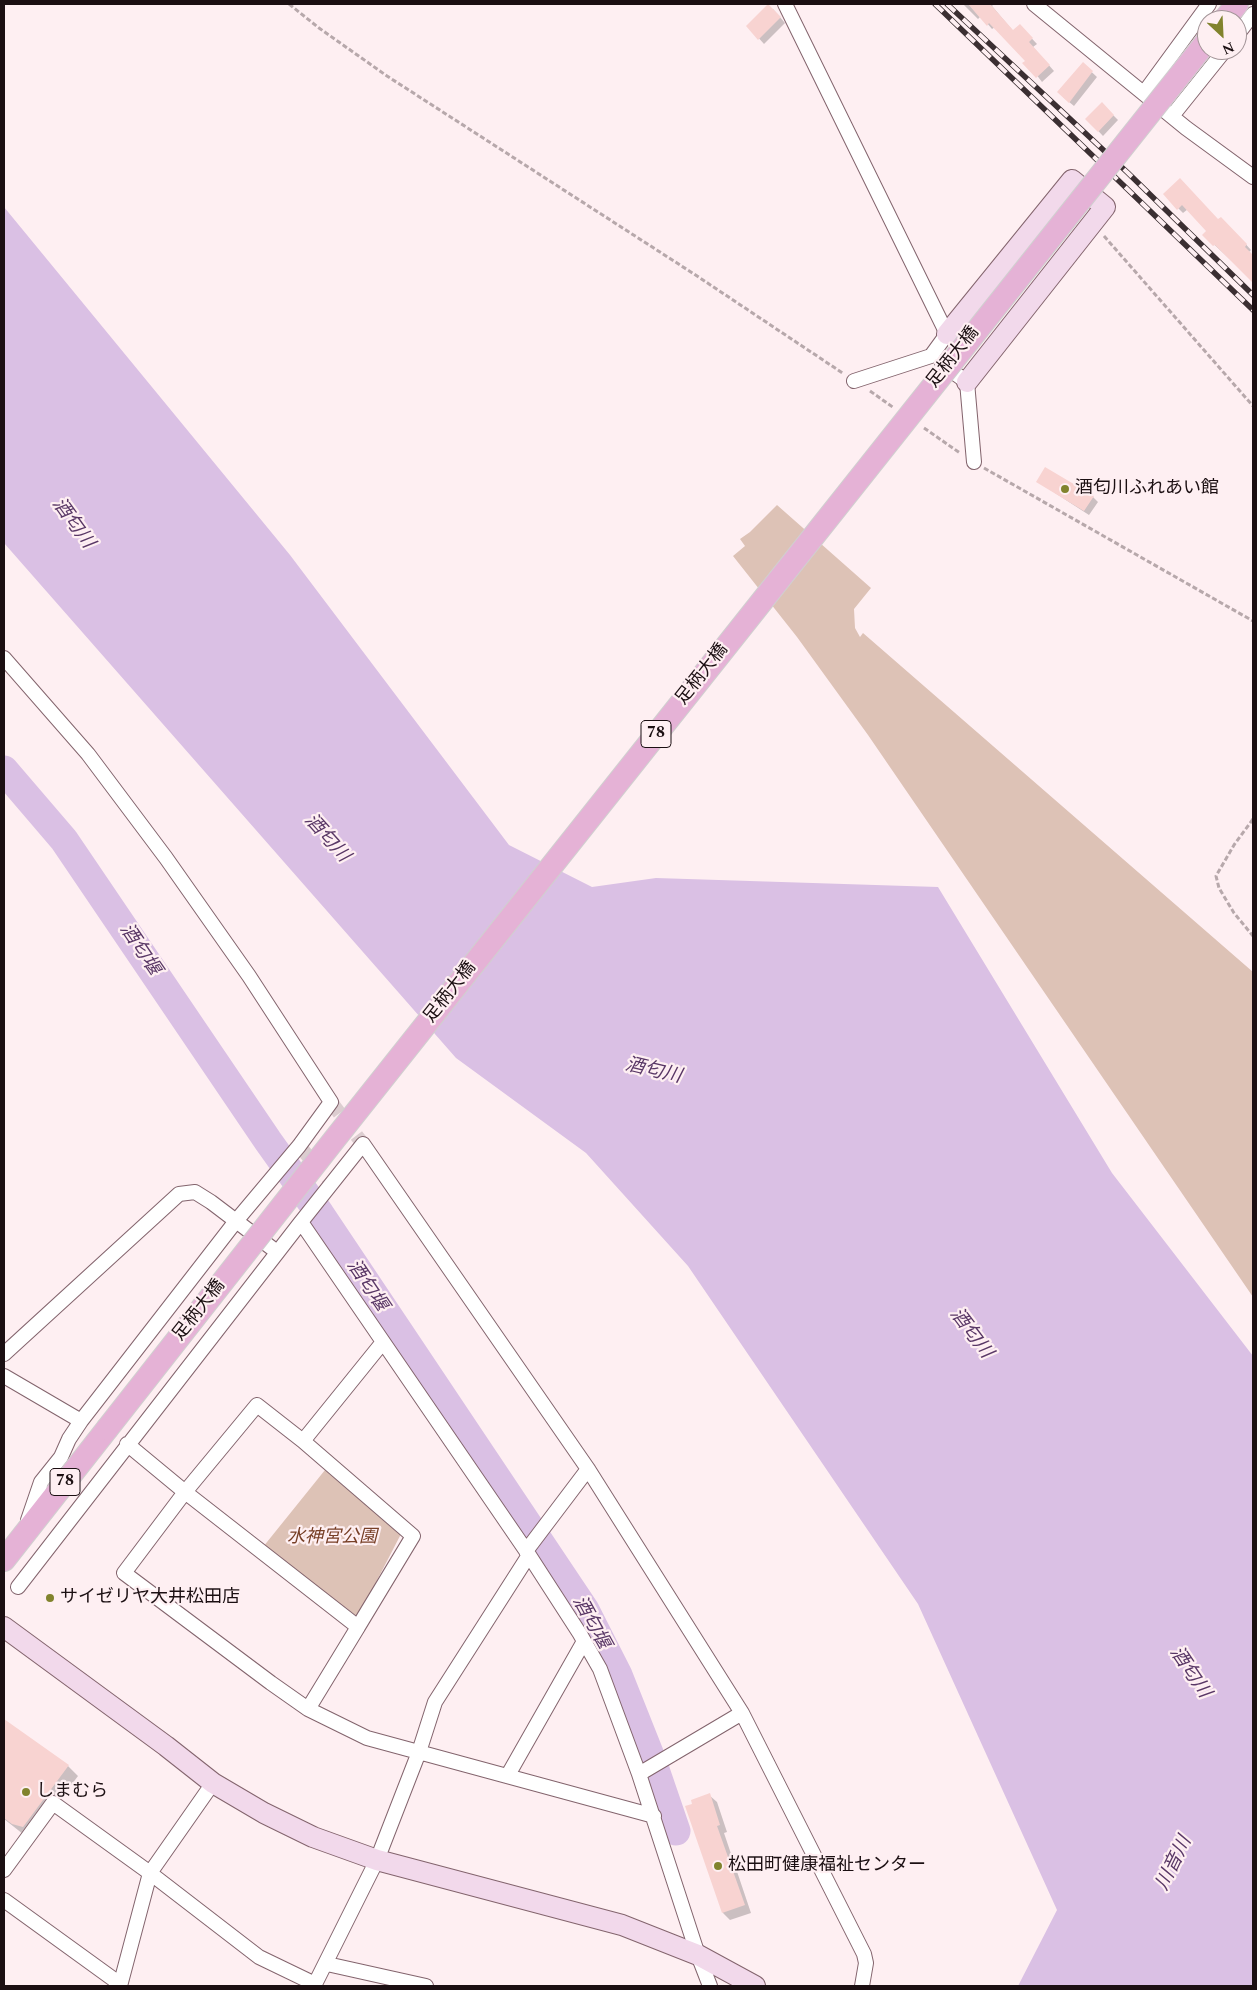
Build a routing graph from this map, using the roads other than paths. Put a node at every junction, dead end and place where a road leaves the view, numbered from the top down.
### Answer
1 (785, 4) edge
2 (1034, 4) edge
3 (1209, 4) edge
4 (1197, 53) edge
5 (1217, 60) edge
6 (1144, 93) junction
7 (1172, 116) junction
8 (1253, 177) edge
9 (1086, 192) junction
10 (947, 334) junction
11 (931, 356) junction
12 (854, 381) road end
13 (967, 382) junction
14 (974, 462) road end
15 (4, 658) edge
16 (305, 1218) junction
17 (236, 1221) junction
18 (276, 1252) junction
19 (383, 1342) junction
20 (4, 1354) edge
21 (4, 1376) edge
22 (81, 1421) junction
23 (303, 1441) junction
24 (127, 1444) junction
25 (588, 1468) junction
26 (184, 1492) junction
27 (23, 1535) junction
28 (532, 1545) junction
29 (4, 1560) edge
30 (18, 1586) dead end
31 (4, 1627) edge
32 (358, 1627) junction
33 (584, 1643) junction
34 (308, 1709) junction
35 (742, 1713) junction
36 (419, 1752) junction
37 (648, 1769) junction
38 (508, 1775) junction
39 (214, 1783) junction
40 (654, 1816) junction
41 (377, 1860) junction
42 (4, 1870) edge
43 (150, 1873) junction
44 (4, 1900) edge
45 (698, 1955) junction
46 (326, 1964) junction
47 (120, 1985) edge
48 (314, 1985) edge
49 (426, 1986) edge
50 (710, 1986) edge
51 (755, 1986) edge
52 (862, 1986) edge

1 - 10 street
2 - 6 street
3 - 6 street
4 - 9 main road, 足柄大橋 / 78, bridge
5 - 7 street
6 - 7 street
7 - 8 street
9 - 10 street
9 - 13 street
9 - 27 main road, 足柄大橋 / 78, bridge
10 - 11 street
11 - 12 street
11 - 13 street
13 - 14 street
15 - 17 street
16 - 18 street
16 - 19 street
16 - 25 street
17 - 18 street
17 - 20 street
17 - 22 street
18 - 24 street
19 - 23 street
19 - 28 street
21 - 22 street
22 - 27 street
23 - 26 street
23 - 32 street
24 - 26 street
24 - 30 street
25 - 28 street
25 - 35 street
26 - 32 street
26 - 34 street
27 - 29 main road, 78
28 - 33 street
28 - 36 street
31 - 39 street
32 - 34 street
33 - 37 street
33 - 38 street
34 - 36 street
35 - 37 street
35 - 52 street
36 - 38 street
36 - 41 street
37 - 40 street
38 - 40 street
39 - 41 street
39 - 43 street
40 - 45 street
41 - 45 street
41 - 46 street
42 - 43 street
43 - 47 street
43 - 48 street
44 - 47 street
45 - 50 street
45 - 51 street
46 - 48 street
46 - 49 street

